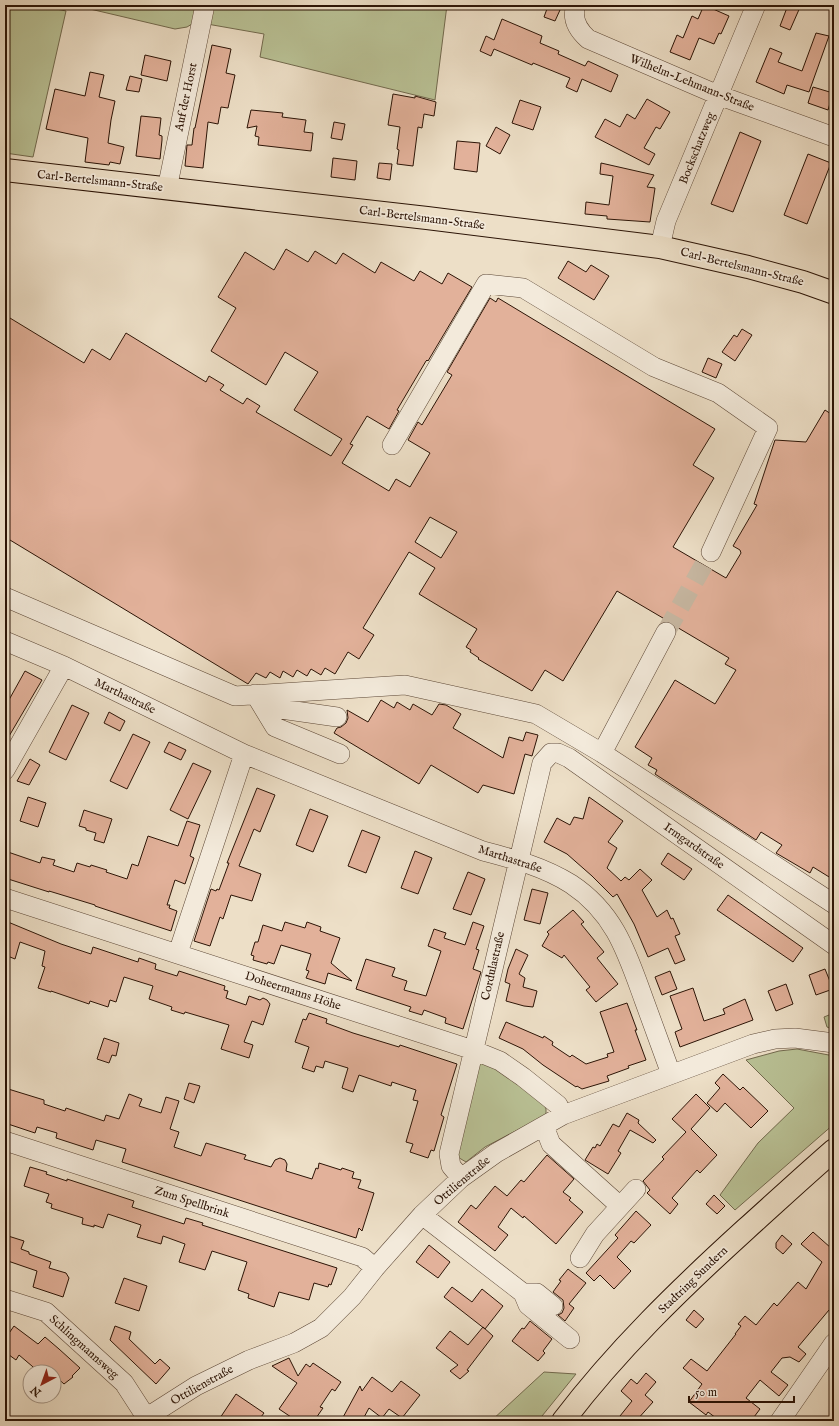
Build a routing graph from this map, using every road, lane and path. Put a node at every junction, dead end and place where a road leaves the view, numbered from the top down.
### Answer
1 (205, 5) edge
2 (576, 5) edge
3 (756, 5) edge
4 (718, 95) junction
5 (834, 137) edge
6 (5, 170) edge
7 (167, 188) junction
8 (660, 247) junction
9 (834, 293) edge
10 (392, 445) dead end
11 (711, 552) tunnel mouth
12 (5, 597) edge
13 (666, 632) tunnel mouth
14 (5, 641) edge
15 (64, 666) junction
16 (258, 694) junction
17 (337, 717) dead end
18 (551, 753) joint
19 (602, 753) junction
20 (244, 754) junction
21 (340, 754) dead end
22 (5, 770) edge
23 (519, 860) junction
24 (5, 898) edge
25 (834, 904) edge
26 (834, 945) edge
27 (178, 953) junction
28 (834, 1043) edge
29 (474, 1050) junction
30 (671, 1074) junction
31 (564, 1115) junction
32 (544, 1126) junction
33 (5, 1142) edge
34 (834, 1150) edge
35 (462, 1178) junction
36 (636, 1189) dead end
37 (620, 1206) junction
38 (422, 1215) junction
39 (580, 1258) dead end
40 (375, 1268) junction
41 (523, 1293) junction
42 (5, 1299) edge
43 (553, 1306) dead end
44 (570, 1338) dead end
45 (834, 1343) edge
46 (144, 1419) edge
47 (563, 1421) edge
48 (780, 1421) edge

1 - 7 street, Auf der Horst
2 - 4 street, Wilhelm-Lehmann-Straße
3 - 4 street, Bockschatzweg
4 - 5 street, Wilhelm-Lehmann-Straße
4 - 8 street, Bockschatzweg
6 - 7 main road, Carl-Bertelsmann-Straße
7 - 8 main road, Carl-Bertelsmann-Straße
8 - 9 main road, Carl-Bertelsmann-Straße
10 - 11 street
12 - 16 street
13 - 19 street
14 - 15 street, Marthastraße
15 - 20 street, Marthastraße
15 - 22 street
16 - 17 street
16 - 19 street
16 - 21 street
18 - 23 street, Cordulastraße
18 - 26 street, Irmgardstraße
19 - 25 street
20 - 23 street, Marthastraße
20 - 27 street
23 - 29 street, Cordulastraße
23 - 30 street, Marthastraße
24 - 27 street, Doheermanns Höhe
27 - 29 street, Doheermanns Höhe
28 - 30 street, Ottilienstraße
29 - 31 street, Doheermanns Höhe
29 - 35 street, Cordulastraße
30 - 31 street, Ottilienstraße
31 - 32 street, Ottilienstraße
32 - 35 street, Ottilienstraße
32 - 37 street
33 - 40 street, Zum Spellbrink
34 - 47 main road, Stadtring Sundern
35 - 38 street, Ottilienstraße
36 - 37 street
37 - 39 street
38 - 40 street, Ottilienstraße
38 - 41 street
40 - 46 street, Ottilienstraße
41 - 43 street
41 - 44 street
42 - 46 street, Schlingmannsweg
45 - 48 street

